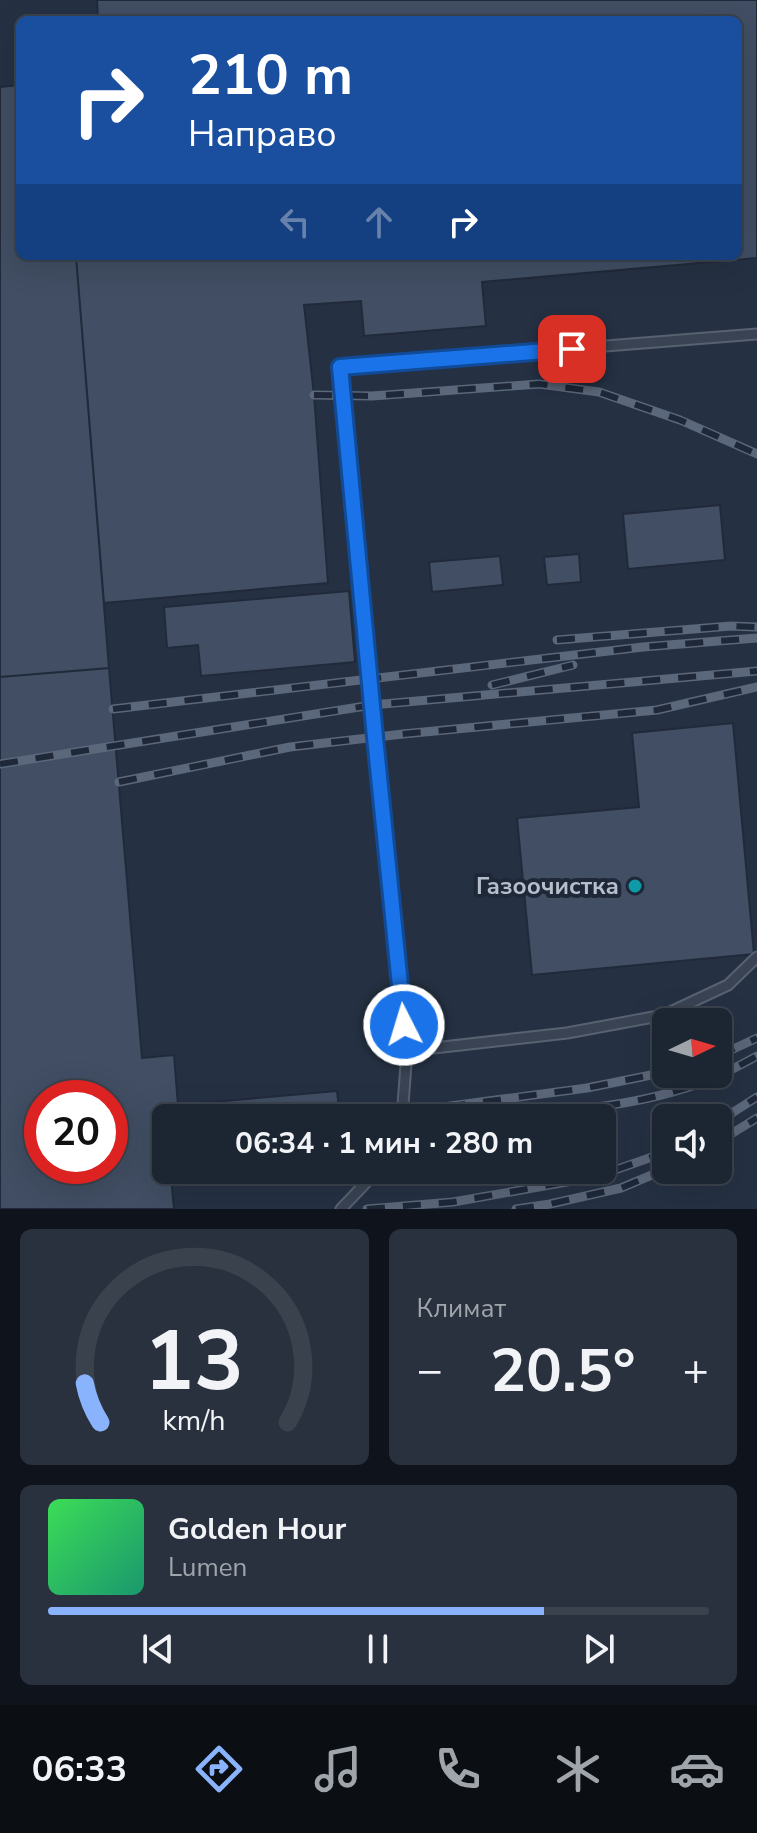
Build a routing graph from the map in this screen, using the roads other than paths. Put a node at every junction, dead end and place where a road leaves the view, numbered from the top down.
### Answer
1 (757, 334) edge
2 (757, 957) edge
3 (407, 1051) junction
4 (403, 1104) edge
5 (365, 1184) edge
6 (341, 1209) edge

1 - 3 lane
2 - 3 lane
3 - 4 lane
5 - 6 lane

